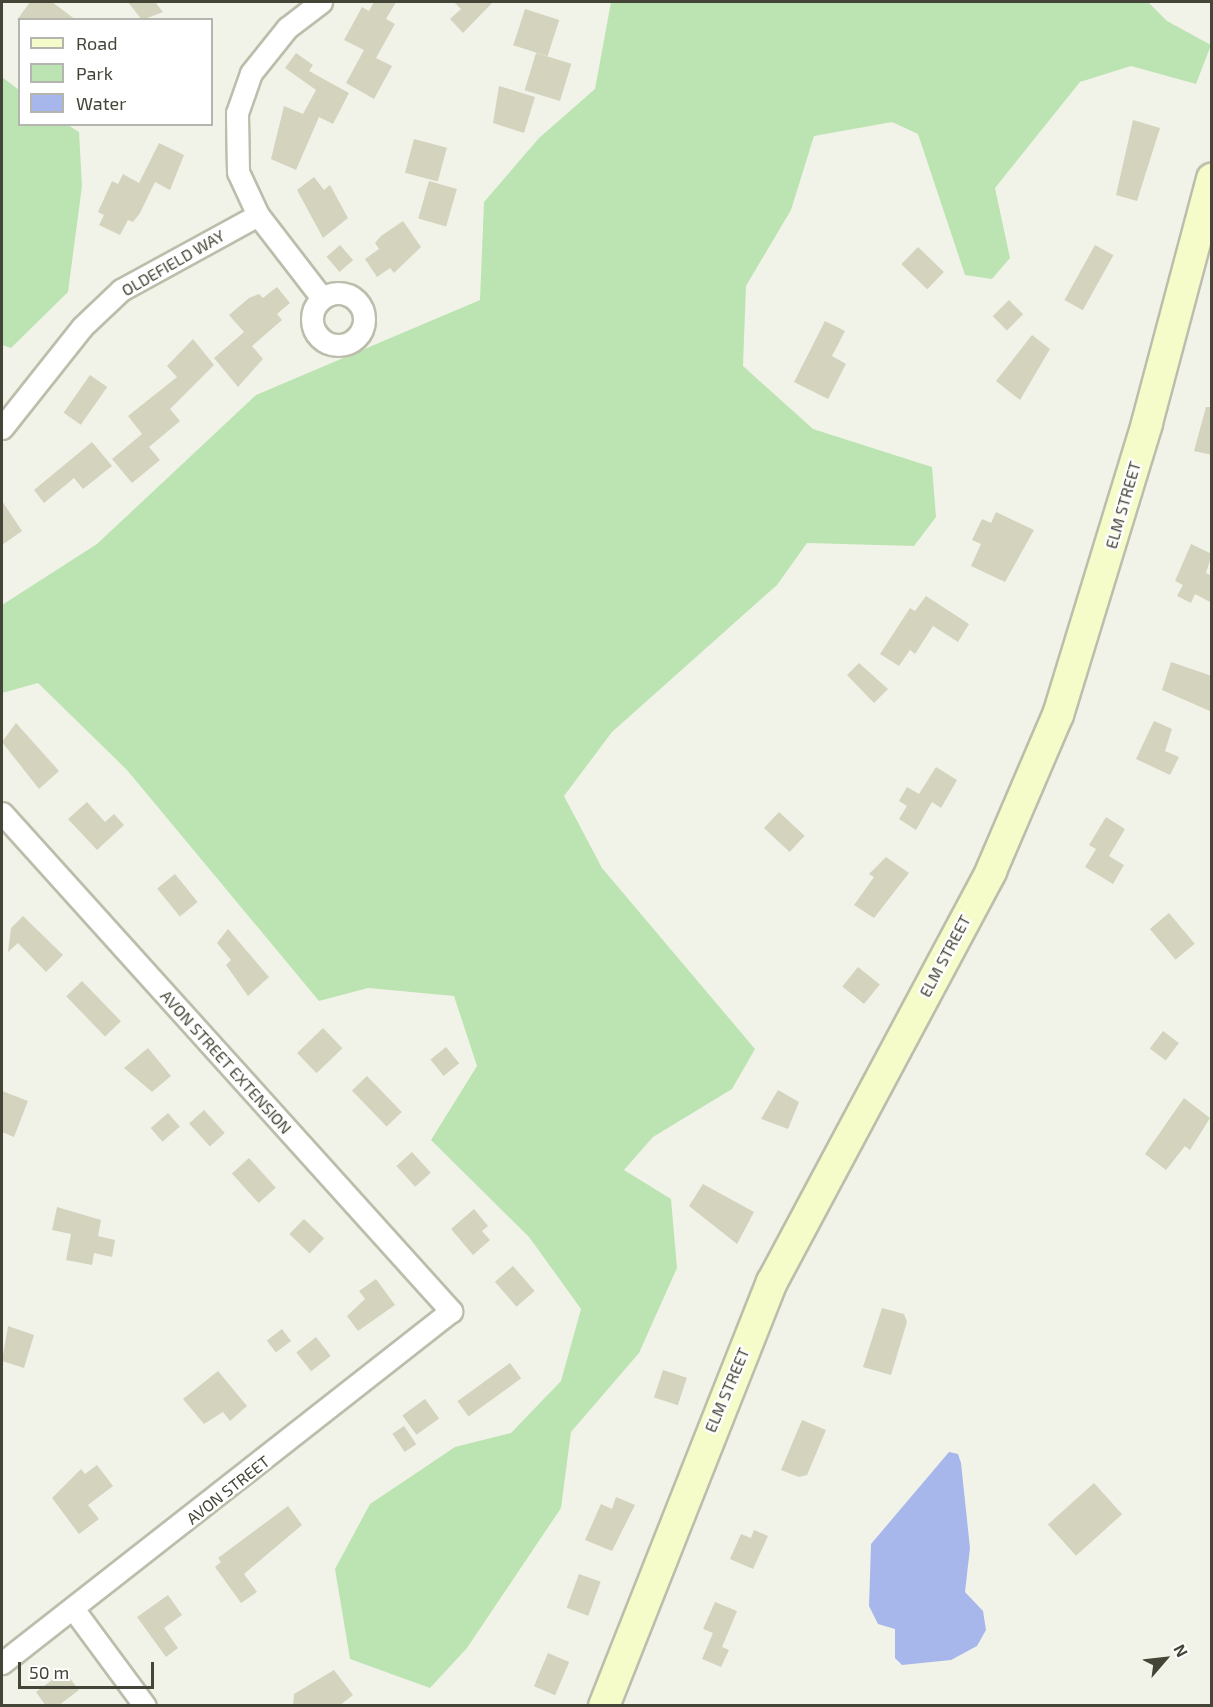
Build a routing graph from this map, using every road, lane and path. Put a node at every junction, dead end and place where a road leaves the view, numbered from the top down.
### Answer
1 (321, 2) edge
2 (1212, 178) edge
3 (258, 215) junction
4 (322, 298) dead end
5 (2, 428) edge
6 (2, 813) edge
7 (451, 1311) joint
8 (74, 1610) junction
9 (2, 1663) edge
10 (145, 1706) edge
11 (604, 1706) edge

1 - 3 street
2 - 11 street, ELM STREET
3 - 4 street
3 - 5 street, OLDEFIELD WAY
6 - 7 street, AVON STREET EXTENSION
7 - 8 street, AVON STREET
8 - 9 street, AVON STREET
8 - 10 street

